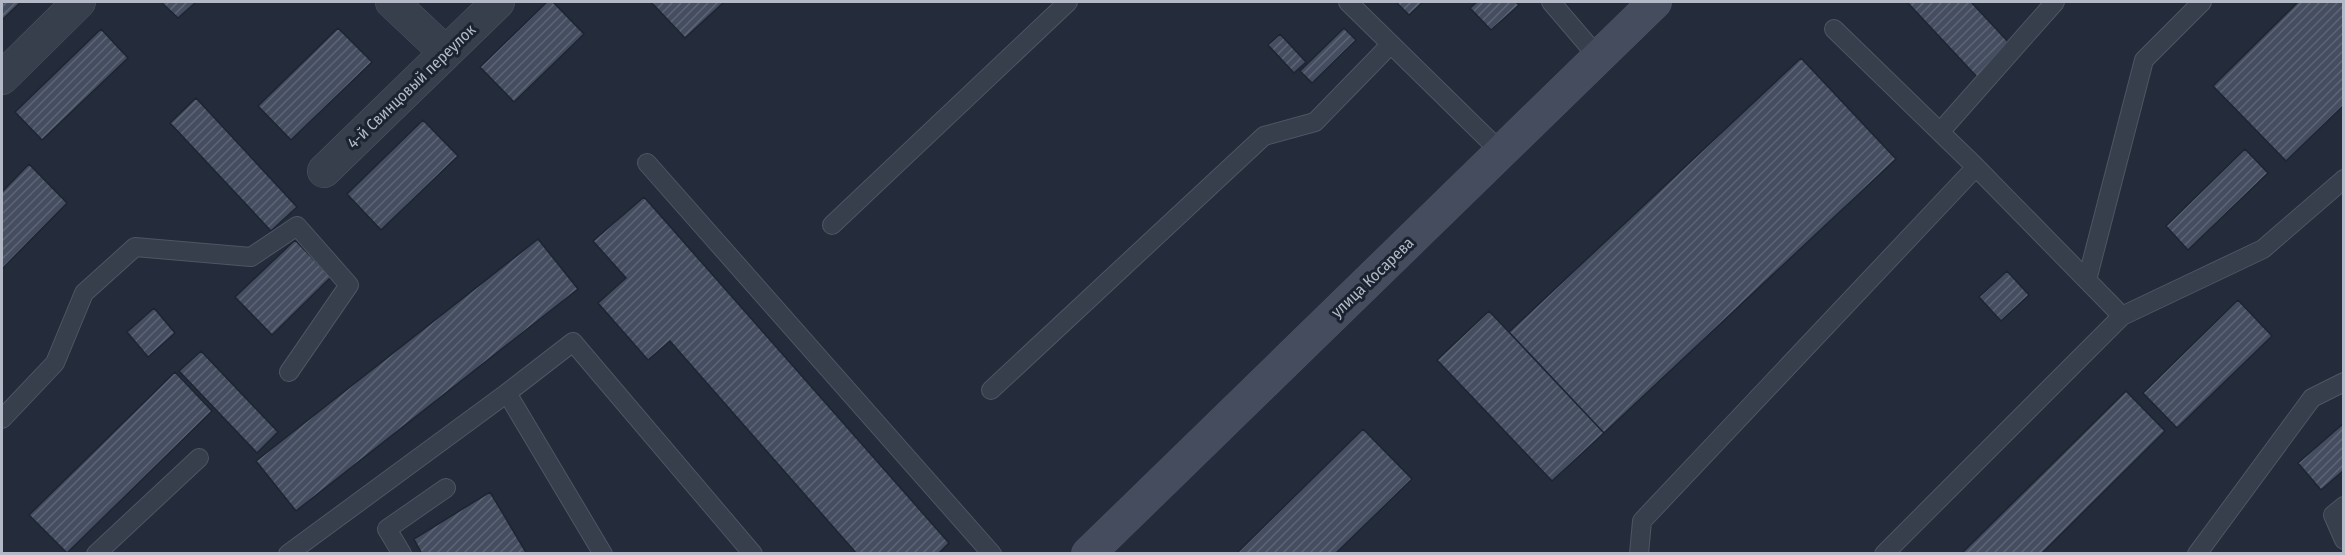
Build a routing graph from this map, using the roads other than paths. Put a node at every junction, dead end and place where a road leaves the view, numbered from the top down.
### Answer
1 (79, 2) edge
2 (392, 2) edge
3 (498, 2) edge
4 (1068, 2) edge
5 (1348, 2) edge
6 (1551, 2) edge
7 (1655, 2) edge
8 (2055, 2) edge
9 (2202, 2) edge
10 (1834, 29) dead end
11 (1391, 44) junction
12 (445, 52) junction
13 (1598, 57) junction
14 (2, 78) edge
15 (1940, 132) junction
16 (1501, 152) junction
17 (647, 163) dead end
18 (1976, 167) junction
19 (324, 171) dead end
20 (2343, 179) edge
21 (832, 225) dead end
22 (2087, 280) junction
23 (2122, 316) junction
24 (289, 372) dead end
25 (2343, 382) edge
26 (991, 390) dead end
27 (507, 393) junction
28 (2, 419) edge
29 (199, 458) dead end
30 (446, 488) dead end
31 (2343, 506) edge
32 (2343, 540) edge
33 (96, 554) edge
34 (288, 554) edge
35 (402, 554) edge
36 (603, 554) edge
37 (753, 554) edge
38 (992, 554) edge
39 (1089, 554) edge
40 (1639, 554) edge
41 (1884, 554) edge
42 (2197, 554) edge

1 - 14 street
2 - 12 street
3 - 12 street, 4-й Свинцовый переулок
4 - 21 lane
5 - 11 lane
6 - 13 lane
7 - 13 street, улица Косарева
8 - 15 lane
9 - 22 lane
10 - 15 lane
11 - 16 lane
11 - 26 lane
12 - 19 street, 4-й Свинцовый переулок
13 - 16 street, улица Косарева
15 - 18 lane
16 - 39 street, улица Косарева
17 - 38 lane
18 - 22 lane
18 - 40 lane
20 - 23 lane
22 - 23 lane
23 - 41 lane
24 - 28 lane
25 - 42 lane
27 - 34 lane
27 - 36 lane
27 - 37 lane
29 - 33 lane
30 - 35 lane
31 - 32 lane

